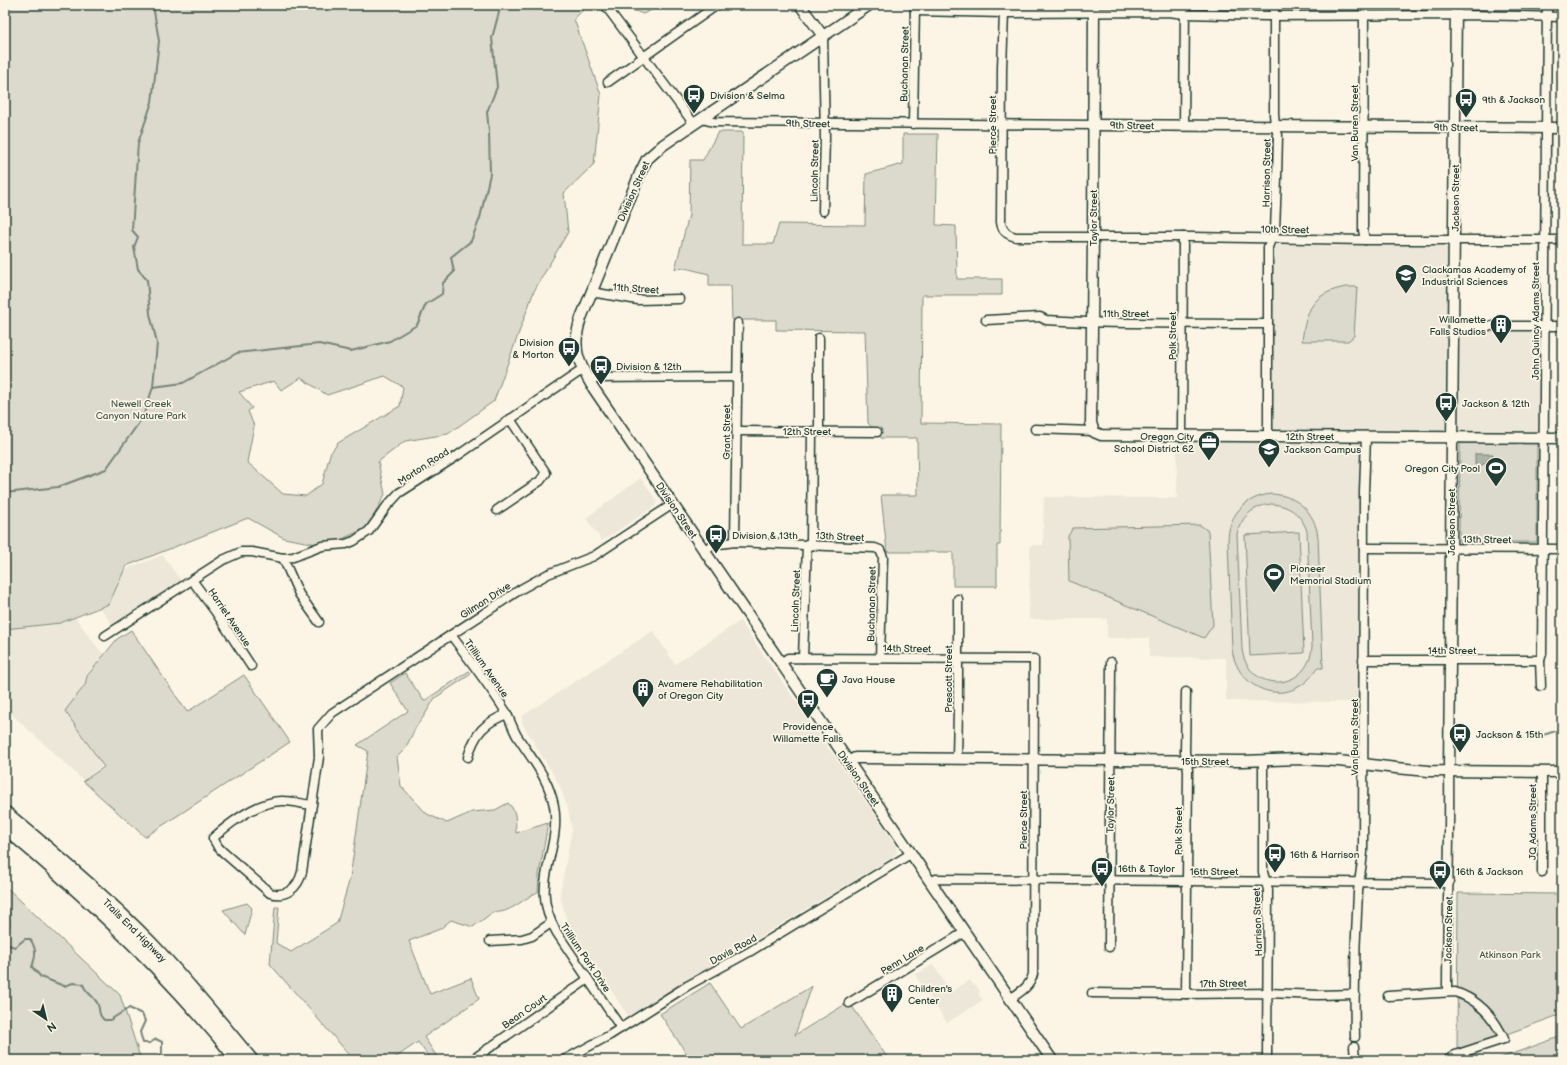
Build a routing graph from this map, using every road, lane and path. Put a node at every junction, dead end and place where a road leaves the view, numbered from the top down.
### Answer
1 (606, 5) edge
2 (717, 5) edge
3 (800, 5) edge
4 (869, 5) edge
5 (1185, 5) edge
6 (1274, 5) edge
7 (1364, 5) edge
8 (1547, 5) edge
9 (915, 8) edge
10 (1094, 9) edge
11 (1456, 10) edge
12 (1004, 13) junction
13 (1185, 14) junction
14 (1274, 16) junction
15 (1364, 16) junction
16 (1547, 17) junction
17 (1562, 17) edge
18 (823, 36) junction
19 (644, 57) junction
20 (608, 82) dead end
21 (698, 121) junction
22 (823, 124) junction
23 (913, 124) junction
24 (1002, 124) junction
25 (1093, 125) junction
26 (1184, 126) junction
27 (1275, 126) junction
28 (1364, 127) junction
29 (1455, 127) junction
30 (1546, 128) junction
31 (1562, 128) edge
32 (824, 211) dead end
33 (1008, 235) joint
34 (1093, 236) junction
35 (1183, 237) junction
36 (1271, 239) junction
37 (1365, 240) junction
38 (1455, 240) junction
39 (1545, 240) junction
40 (1562, 240) edge
41 (591, 292) junction
42 (679, 299) dead end
43 (986, 320) dead end
44 (1182, 322) junction
45 (738, 323) dead end
46 (1092, 323) junction
47 (1268, 324) junction
48 (1454, 326) junction
49 (1544, 326) junction
50 (1562, 326) edge
51 (819, 338) dead end
52 (585, 374) junction
53 (737, 377) junction
54 (510, 419) junction
55 (1035, 429) dead end
56 (737, 431) junction
57 (816, 431) junction
58 (1093, 431) junction
59 (877, 432) dead end
60 (1182, 434) junction
61 (1268, 436) junction
62 (1366, 436) junction
63 (1452, 437) junction
64 (1544, 438) junction
65 (1562, 438) edge
66 (673, 504) junction
67 (497, 510) dead end
68 (735, 542) junction
69 (809, 544) junction
70 (1364, 548) junction
71 (1451, 549) junction
72 (1562, 549) edge
73 (704, 550) junction
74 (880, 550) joint
75 (1543, 550) junction
76 (283, 558) junction
77 (192, 580) junction
78 (958, 599) dead end
79 (319, 622) dead end
80 (451, 635) junction
81 (105, 636) dead end
82 (803, 658) junction
83 (880, 658) junction
84 (958, 659) junction
85 (1034, 659) joint
86 (1363, 660) junction
87 (1450, 660) junction
88 (1540, 660) junction
89 (1111, 662) dead end
90 (781, 663) junction
91 (251, 666) dead end
92 (1541, 686) dead end
93 (1186, 692) dead end
94 (507, 714) junction
95 (468, 757) dead end
96 (957, 759) junction
97 (1033, 759) junction
98 (1111, 760) junction
99 (1263, 760) junction
100 (1187, 761) junction
101 (848, 762) junction
102 (1364, 764) junction
103 (1450, 771) junction
104 (1542, 772) junction
105 (1562, 772) edge
106 (312, 805) junction
107 (5, 813) edge
108 (5, 827) edge
109 (912, 853) junction
110 (1542, 872) dead end
111 (1033, 880) junction
112 (1109, 880) junction
113 (1188, 881) junction
114 (1265, 881) junction
115 (932, 882) junction
116 (1359, 882) junction
117 (1449, 883) junction
118 (551, 923) junction
119 (965, 932) junction
120 (490, 941) dead end
121 (1109, 947) dead end
122 (588, 978) junction
123 (1092, 992) dead end
124 (1447, 992) junction
125 (1268, 993) junction
126 (1186, 994) junction
127 (1354, 994) junction
128 (1388, 996) dead end
129 (1010, 999) junction
130 (849, 1003) dead end
131 (621, 1028) junction
132 (1355, 1036) dead end
133 (1354, 1047) dead end
134 (1450, 1059) edge
135 (238, 1060) edge
136 (251, 1060) edge
137 (472, 1060) edge
138 (564, 1060) edge
139 (1052, 1060) edge
140 (1267, 1060) edge
141 (1355, 1060) edge

1 - 19 street
2 - 19 street
3 - 18 street
4 - 18 street, Division Street
5 - 13 street
6 - 14 street, Harrison Street
7 - 15 street, Van Buren Street
8 - 16 street, John Quincy Adams Street
9 - 12 street
9 - 23 street, Buchanan Street
10 - 12 street
10 - 13 street
10 - 25 street, Taylor Street
11 - 15 street
11 - 16 street
11 - 29 street, Jackson Street
12 - 24 street, Pierce Street
13 - 14 street
13 - 26 street
14 - 15 street
14 - 27 street, Harrison Street
15 - 28 street, Van Buren Street
16 - 17 street
16 - 30 street, John Quincy Adams Street
18 - 21 street, Division Street
18 - 22 street, Lincoln Street
19 - 20 street
19 - 21 street
21 - 22 street, 9th Street
21 - 41 street, Division Street
22 - 23 street, 9th Street
22 - 32 street, Lincoln Street
23 - 24 street, 9th Street
24 - 25 street, 9th Street
24 - 33 street, Pierce Street
25 - 26 street, 9th Street
25 - 34 street, Taylor Street
26 - 27 street, 9th Street
27 - 28 street, 9th Street
27 - 36 street, Harrison Street
28 - 29 street, 9th Street
28 - 37 street, Van Buren Street
29 - 30 street, 9th Street
29 - 38 street, Jackson Street
30 - 31 street, 9th Street
30 - 39 street, John Quincy Adams Street
33 - 34 street, 10th Street
34 - 35 street, 10th Street
34 - 46 street, Taylor Street
35 - 36 street, 10th Street
35 - 44 street, Polk Street
36 - 37 street, 10th Street
36 - 47 street, Harrison Street
37 - 38 street, 10th Street
38 - 39 street, 10th Street
38 - 48 street, Jackson Street
39 - 40 street, 10th Street
39 - 49 street, John Quincy Adams Street
41 - 42 street, 11th Street
41 - 52 street, Division Street
43 - 46 street, 11th Street
44 - 46 street, 11th Street
44 - 47 street, 11th Street
44 - 60 street, Polk Street
45 - 53 street, Grant Street
46 - 58 street, Taylor Street
47 - 61 street, Harrison Street
48 - 49 street
48 - 63 street, Jackson Street
49 - 50 street
49 - 64 street, John Quincy Adams Street
51 - 57 street, Lincoln Street
52 - 53 street
52 - 54 street, Morton Road
52 - 66 street, Division Street
53 - 56 street, Grant Street
54 - 67 street
54 - 76 street, Morton Road
55 - 58 street, 12th Street
56 - 57 street, 12th Street
56 - 68 street, Grant Street
57 - 59 street, 12th Street
57 - 69 street, Lincoln Street
58 - 60 street, 12th Street
60 - 61 street, 12th Street
61 - 62 street, 12th Street
62 - 63 street, 12th Street
62 - 70 street, Van Buren Street
63 - 64 street, 12th Street
63 - 71 street, Jackson Street
64 - 65 street, 12th Street
64 - 75 street, John Quincy Adams Street
66 - 73 street, Division Street
66 - 80 street, Gilman Drive
68 - 69 street, 13th Street
68 - 73 street, 13th Street
69 - 74 street, 13th Street
69 - 82 street, Lincoln Street
70 - 71 street, 13th Street
70 - 86 street, Van Buren Street
71 - 75 street, 13th Street
71 - 87 street, Jackson Street
72 - 75 street, 13th Street
73 - 90 street, Division Street
74 - 83 street, Buchanan Street
75 - 88 street, John Quincy Adams Street
76 - 77 street, Morton Road
76 - 79 street
77 - 81 street, Morton Road
77 - 91 street, Harriet Avenue
78 - 84 street, Prescott Street
80 - 94 street, Trillium Avenue
80 - 106 street, Gilman Drive
82 - 83 street, 14th Street
82 - 90 street, 14th Street
83 - 84 street, 14th Street
84 - 85 street, 14th Street
84 - 96 street, Prescott Street
85 - 97 street, Pierce Street
86 - 87 street, 14th Street
86 - 102 street, Van Buren Street
87 - 88 street, 14th Street
87 - 103 street, Jackson Street
88 - 92 street, John Quincy Adams Street
89 - 98 street, Taylor Street
90 - 101 street, Division Street
93 - 100 street, Polk Street
94 - 95 street
94 - 118 street, Trillium Park Drive
96 - 97 street, 15th Street
96 - 101 street, 15th Street
97 - 98 street, 15th Street
97 - 111 street, Pierce Street
98 - 100 street, 15th Street
98 - 112 street, Taylor Street
99 - 100 street, 15th Street
99 - 102 street, 15th Street
99 - 114 street, Harrison Street
100 - 113 street, Polk Street
101 - 109 street, Division Street
102 - 103 street, 15th Street
102 - 116 street, Van Buren Street
103 - 104 street, 15th Street
103 - 117 street, Jackson Street
104 - 105 street, 15th Street
104 - 110 street, JQ Adams Street
106 - 106 street
107 - 136 highway, Trails End Highway
108 - 135 highway, Trails End Highway
109 - 115 street, Division Street
109 - 131 street, Davis Road
111 - 112 street, 16th Street
111 - 115 street, 16th Street
111 - 129 street, Pierce Street
112 - 113 street, 16th Street
112 - 121 street, Taylor Street
113 - 114 street, 16th Street
113 - 126 street, Polk Street
114 - 116 street, 16th Street
114 - 125 street, Harrison Street
115 - 119 street, Division Street
116 - 117 street, 16th Street
116 - 127 street, Van Buren Street
117 - 124 street, Jackson Street
118 - 120 street
118 - 122 street, Trillium Park Drive
119 - 129 street, Division Street
119 - 130 street, Penn Lane
122 - 131 street, Trillium Park Drive
122 - 137 street, Bean Court
123 - 126 street, 17th Street
124 - 128 street
124 - 134 street
125 - 126 street, 17th Street
125 - 127 street, 17th Street
125 - 140 street, Harrison Street
127 - 132 street, Van Buren Street
129 - 139 street, Division Street
131 - 138 street, Davis Road
133 - 141 street

